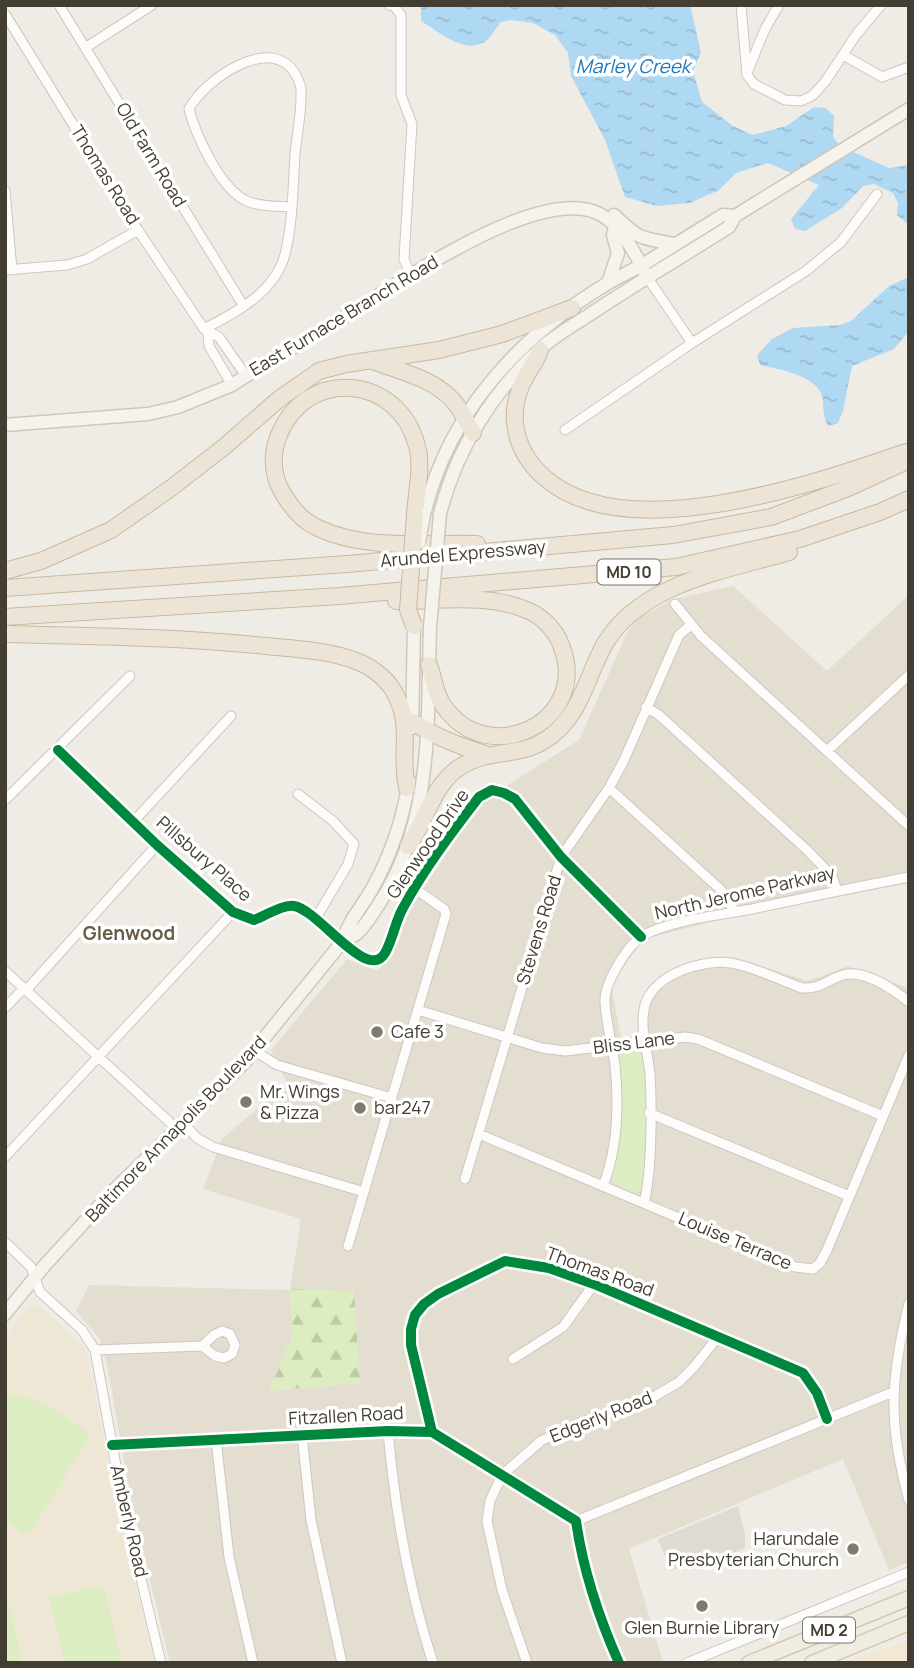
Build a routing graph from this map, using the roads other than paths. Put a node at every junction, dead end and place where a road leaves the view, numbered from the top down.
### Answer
1 (59, 5) edge
2 (152, 5) edge
3 (389, 5) edge
4 (741, 5) edge
5 (779, 5) edge
6 (881, 5) edge
7 (5, 14) edge
8 (85, 48) junction
9 (845, 56) junction
10 (909, 67) edge
11 (747, 75) junction
12 (909, 109) edge
13 (5, 191) edge
14 (877, 194) dead end
15 (291, 207) junction
16 (592, 211) junction
17 (735, 216) junction
18 (615, 226) junction
19 (138, 230) junction
20 (674, 244) junction
21 (9, 270) edge
22 (644, 271) junction
23 (411, 276) junction
24 (608, 283) junction
25 (243, 305) junction
26 (572, 308) junction
27 (206, 331) junction
28 (692, 343) junction
29 (540, 350) junction
30 (371, 360) junction
31 (246, 376) junction
32 (232, 385) junction
33 (5, 425) edge
34 (469, 425) junction
35 (565, 430) dead end
36 (909, 451) edge
37 (909, 460) edge
38 (909, 499) edge
39 (420, 515) junction
40 (855, 521) junction
41 (506, 551) junction
42 (5, 571) edge
43 (5, 588) edge
44 (339, 596) junction
45 (675, 604) dead end
46 (5, 617) edge
47 (691, 625) junction
48 (422, 626) junction
49 (5, 634) edge
50 (429, 665) junction
51 (909, 675) edge
52 (130, 676) dead end
53 (646, 707) junction
54 (232, 716) dead end
55 (420, 727) junction
56 (58, 750) junction
57 (827, 751) junction
58 (488, 755) junction
59 (407, 788) junction
60 (609, 788) junction
61 (298, 794) dead end
62 (5, 800) edge
63 (134, 821) junction
64 (909, 826) edge
65 (157, 845) junction
66 (408, 846) junction
67 (561, 857) junction
68 (909, 877) edge
69 (414, 888) junction
70 (838, 890) junction
71 (233, 912) junction
72 (735, 912) junction
73 (316, 918) junction
74 (640, 937) junction
75 (343, 941) junction
76 (5, 971) edge
77 (23, 989) junction
78 (909, 1002) edge
79 (5, 1008) edge
80 (418, 1010) junction
81 (509, 1036) junction
82 (644, 1042) junction
83 (612, 1046) junction
84 (255, 1051) junction
85 (909, 1055) edge
86 (98, 1057) junction
87 (392, 1098) junction
88 (649, 1113) junction
89 (883, 1116) junction
90 (179, 1125) junction
91 (479, 1134) junction
92 (5, 1157) edge
93 (465, 1179) dead end
94 (603, 1185) junction
95 (364, 1192) junction
96 (849, 1196) junction
97 (644, 1203) junction
98 (5, 1242) edge
99 (348, 1246) dead end
100 (35, 1277) junction
101 (594, 1284) junction
102 (909, 1303) edge
103 (5, 1314) edge
104 (717, 1338) junction
105 (202, 1346) dead end
106 (95, 1350) junction
107 (513, 1359) dead end
108 (893, 1392) junction
109 (827, 1419) junction
110 (388, 1431) junction
111 (432, 1432) junction
112 (302, 1435) junction
113 (216, 1439) junction
114 (112, 1444) junction
115 (502, 1475) junction
116 (909, 1500) edge
117 (576, 1521) junction
118 (909, 1572) edge
119 (909, 1598) edge
120 (909, 1623) edge
121 (161, 1663) edge
122 (253, 1663) edge
123 (342, 1663) edge
124 (433, 1663) edge
125 (527, 1663) edge
126 (619, 1663) edge
127 (687, 1663) edge
128 (749, 1663) edge
129 (812, 1663) edge

1 - 8 street, Old Farm Road
2 - 8 street
3 - 23 street
4 - 11 street
5 - 11 street
6 - 9 street
7 - 19 street, Thomas Road
8 - 25 street, Old Farm Road
9 - 10 street
9 - 11 street
12 - 17 main road, Baltimore Annapolis Boulevard
13 - 21 street
14 - 28 street
15 - 15 street
15 - 25 street
16 - 18 main road
16 - 20 main road
16 - 23 main road, East Furnace Branch Road
17 - 20 main road, Baltimore Annapolis Boulevard
17 - 22 main road, Baltimore Annapolis Boulevard
18 - 22 main road
18 - 24 main road
19 - 21 street
19 - 27 street, Thomas Road
20 - 22 main road, Baltimore Annapolis Boulevard
22 - 24 main road, Baltimore Annapolis Boulevard
22 - 28 street
22 - 29 main road, Baltimore Annapolis Boulevard
23 - 31 main road, East Furnace Branch Road
24 - 26 main road, Baltimore Annapolis Boulevard
25 - 27 street
26 - 30 highway
26 - 34 main road, Baltimore Annapolis Boulevard
27 - 31 street, Thomas Road
27 - 32 street, Thomas Road
28 - 35 street
29 - 34 main road, Baltimore Annapolis Boulevard
29 - 36 highway
30 - 34 highway
30 - 42 highway
31 - 32 main road, East Furnace Branch Road
32 - 33 main road, East Furnace Branch Road
34 - 39 main road, Baltimore Annapolis Boulevard
34 - 48 main road, Baltimore Annapolis Boulevard, bridge
37 - 41 highway, Arundel Expressway / MD 10
38 - 40 highway, Arundel Expressway / MD 10
39 - 41 highway
39 - 48 highway, bridge
40 - 44 highway, Arundel Expressway / MD 10
40 - 58 highway
41 - 43 highway, Arundel Expressway / MD 10
44 - 46 highway, Arundel Expressway / MD 10
44 - 50 highway
45 - 47 street
47 - 53 street, Stevens Road
47 - 57 street
48 - 50 main road, Baltimore Annapolis Boulevard
48 - 55 main road, Baltimore Annapolis Boulevard
49 - 59 highway
50 - 55 main road, Baltimore Annapolis Boulevard
51 - 57 street
52 - 56 street
53 - 60 street, Stevens Road
53 - 70 street
54 - 63 street
55 - 58 highway
55 - 59 main road, Baltimore Annapolis Boulevard
55 - 66 main road, Baltimore Annapolis Boulevard
56 - 62 street
56 - 63 street, Pillsbury Place
57 - 64 street
58 - 66 highway
59 - 75 main road, Baltimore Annapolis Boulevard
60 - 67 street, Stevens Road
60 - 72 street
61 - 73 street
63 - 65 street, Pillsbury Place
65 - 71 street, Pillsbury Place
65 - 77 street
66 - 75 main road, Baltimore Annapolis Boulevard
67 - 69 street, Glenwood Drive
67 - 74 street, Glenwood Drive
67 - 81 street, Stevens Road
68 - 70 street, North Jerome Parkway
69 - 75 street, Glenwood Drive
69 - 80 street
70 - 72 street, North Jerome Parkway
71 - 73 street, Pillsbury Place
71 - 86 street
72 - 74 street, North Jerome Parkway
73 - 75 street, Pillsbury Place
74 - 83 street, North Jerome Parkway
75 - 84 main road, Baltimore Annapolis Boulevard
76 - 77 street
77 - 79 street
77 - 86 street
78 - 82 street
80 - 81 street, Bliss Lane
80 - 87 street
81 - 83 street, Bliss Lane
81 - 91 street, Stevens Road
82 - 83 street, Bliss Lane
82 - 88 street
82 - 89 street, Bliss Lane
83 - 94 street, North Jerome Parkway
84 - 87 street
84 - 90 main road, Baltimore Annapolis Boulevard
85 - 89 street, Louise Terrace
86 - 90 street
86 - 92 street
87 - 95 street
88 - 96 street
88 - 97 street
89 - 96 street, Louise Terrace
90 - 95 street
90 - 100 main road, Baltimore Annapolis Boulevard
91 - 93 street, Stevens Road
91 - 94 street, Louise Terrace
94 - 97 street, Louise Terrace
95 - 99 street
96 - 97 street, Louise Terrace
98 - 100 street, Amberly Road
100 - 103 main road, Baltimore Annapolis Boulevard
100 - 106 street, Amberly Road
101 - 104 street, Thomas Road
101 - 107 street
101 - 111 street, Thomas Road
102 - 108 street
104 - 109 street, Thomas Road
104 - 115 street, Edgerly Road
105 - 106 street
106 - 114 street, Amberly Road
108 - 109 street
108 - 116 street
109 - 117 street
110 - 111 street, Fitzallen Road
110 - 112 street, Fitzallen Road
110 - 124 street
111 - 115 street
112 - 113 street, Fitzallen Road
112 - 123 street
113 - 114 street, Fitzallen Road
113 - 122 street
114 - 121 street, Amberly Road
115 - 117 street
115 - 125 street, Edgerly Road
117 - 126 street
118 - 127 street
119 - 128 main road, MD 2
120 - 129 main road, MD 2

